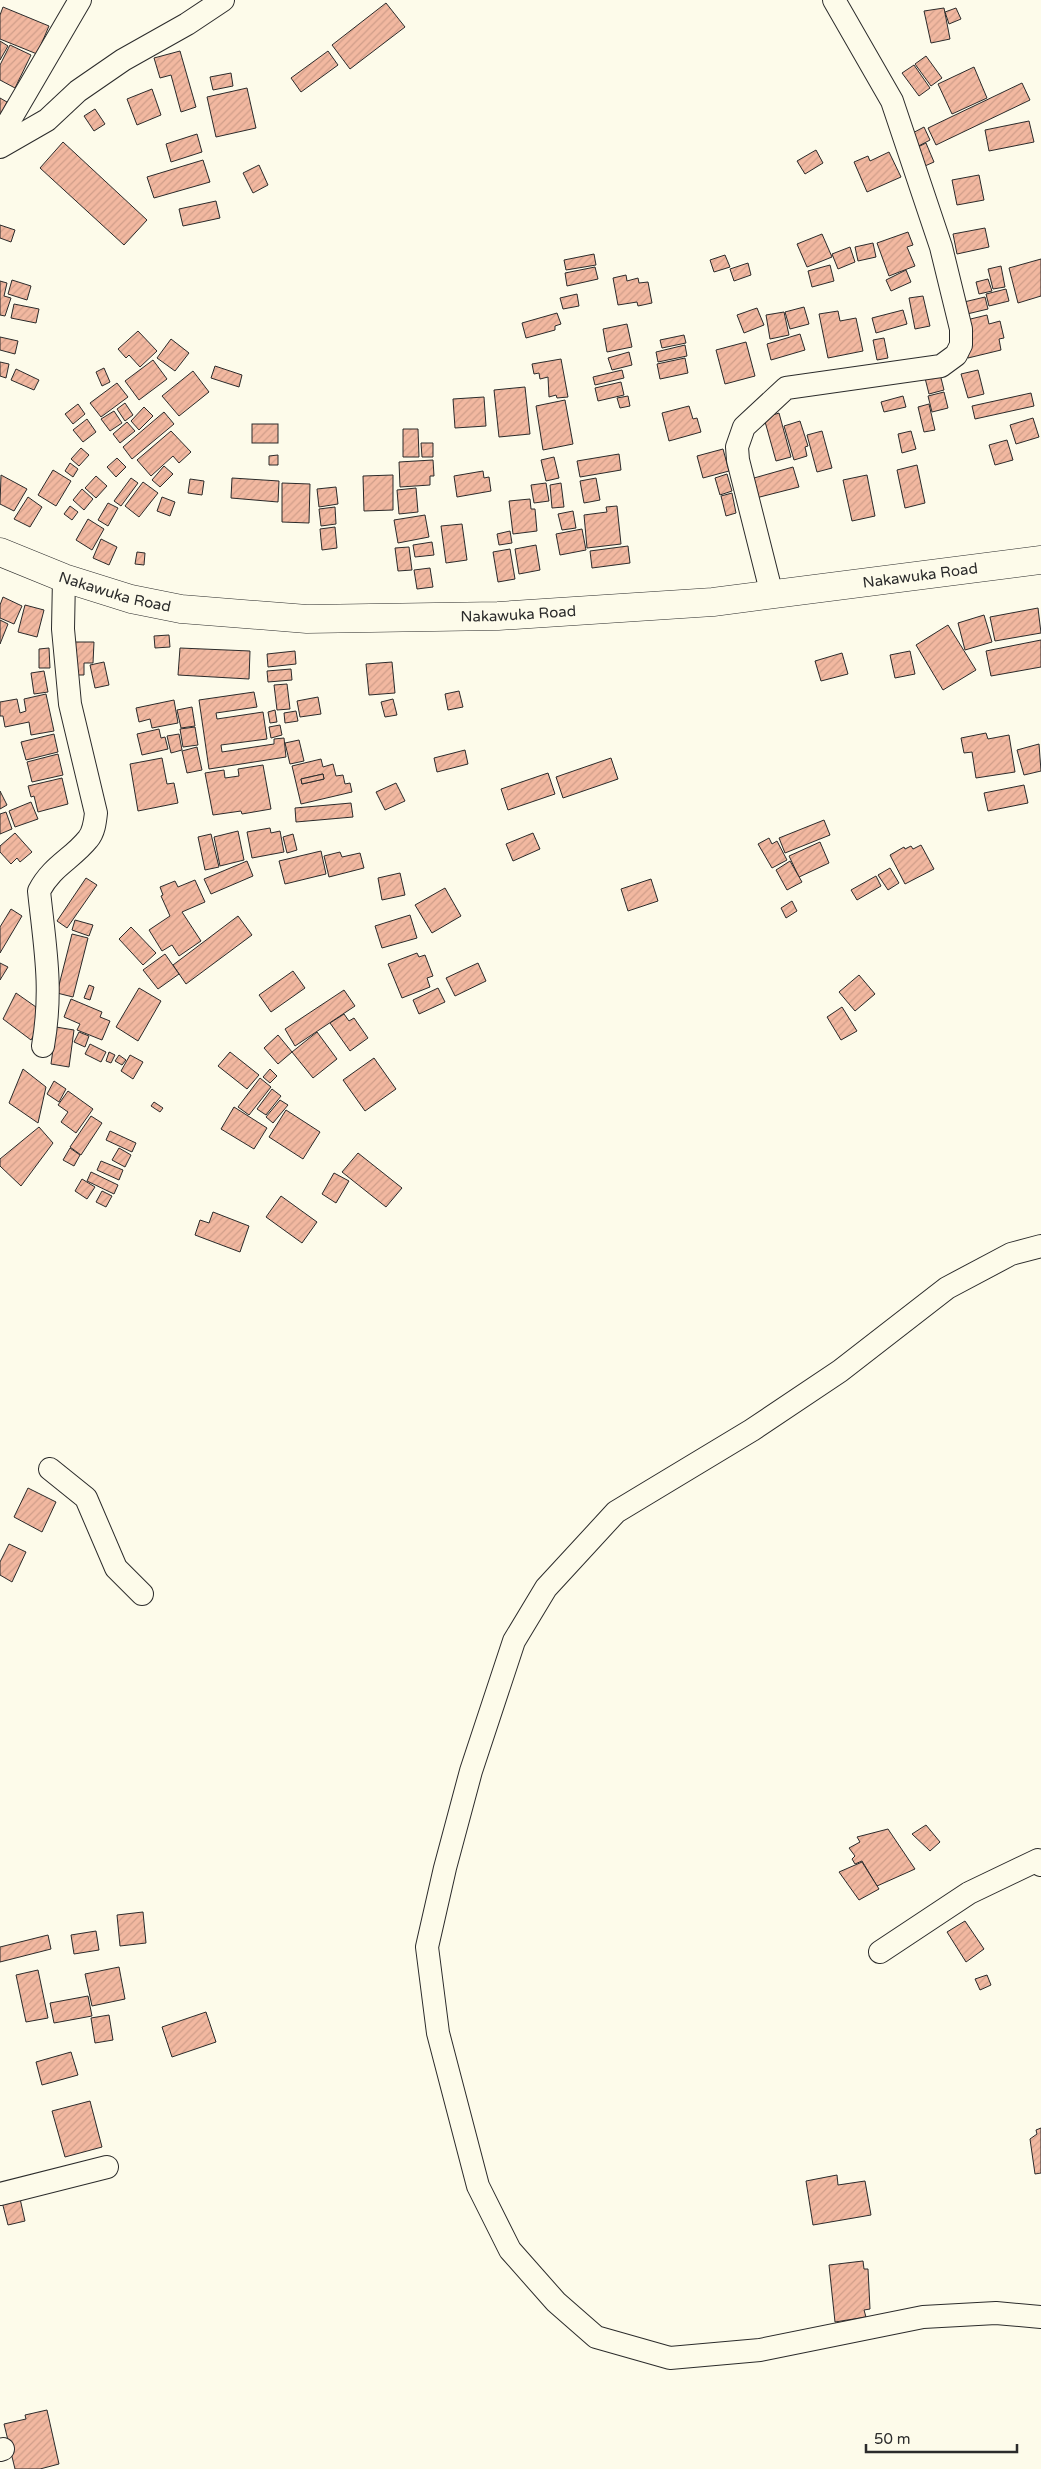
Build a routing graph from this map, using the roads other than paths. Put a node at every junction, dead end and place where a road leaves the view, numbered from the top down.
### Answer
1 (80, 0) edge
2 (223, 0) edge
3 (834, 0) edge
4 (0, 137) edge
5 (0, 147) edge
6 (0, 552) edge
7 (1041, 560) edge
8 (64, 578) junction
9 (772, 595) junction
10 (43, 1046) dead end
11 (1041, 1246) edge
12 (50, 1469) dead end
13 (142, 1594) dead end
14 (1041, 1865) edge
15 (880, 1952) dead end
16 (107, 2167) dead end
17 (0, 2194) edge
18 (1041, 2317) edge

1 - 4 street
2 - 5 street
3 - 9 street
6 - 8 main road, Nakawuka Road
7 - 9 main road, Nakawuka Road
8 - 9 main road, Nakawuka Road
8 - 10 street
11 - 18 street
12 - 13 street
14 - 15 street
16 - 17 street

